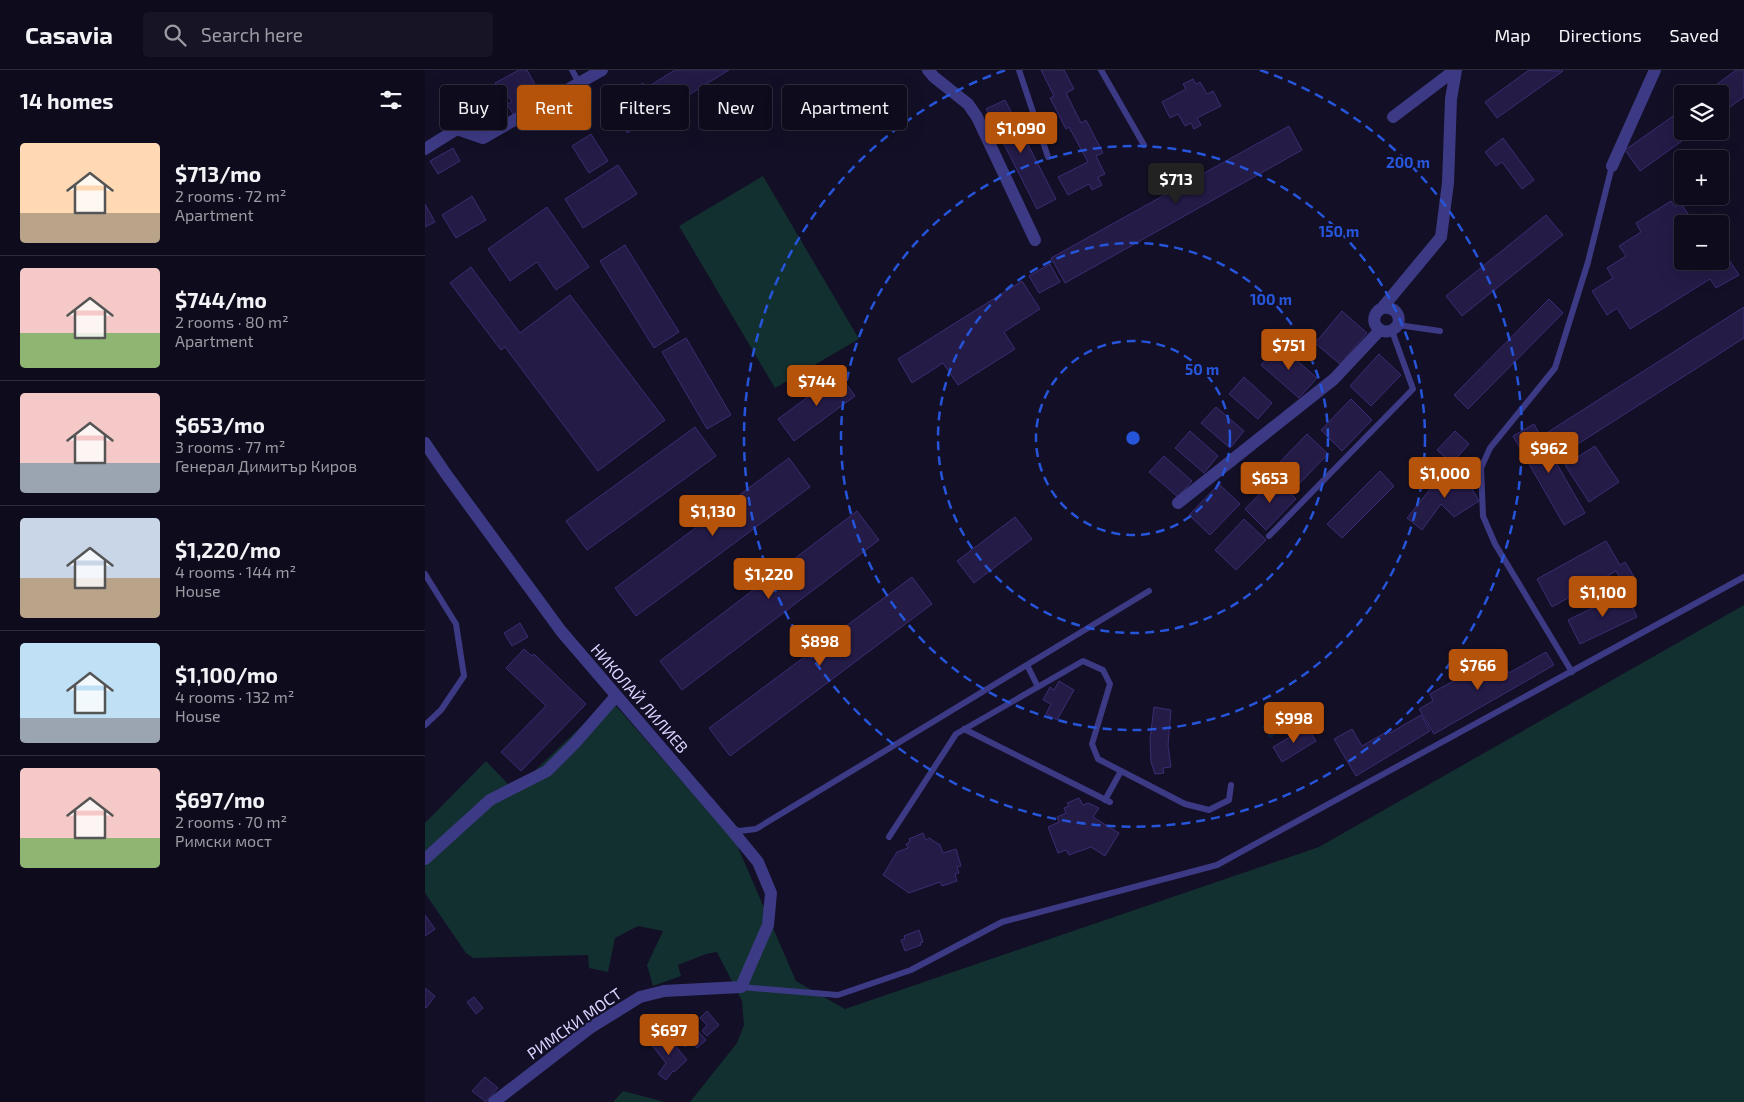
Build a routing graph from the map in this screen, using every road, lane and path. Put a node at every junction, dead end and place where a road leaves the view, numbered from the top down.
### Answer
1 (572, 70) edge
2 (602, 70) edge
3 (929, 70) edge
4 (1019, 70) edge
5 (1101, 70) edge
6 (1455, 70) edge
7 (1655, 70) edge
8 (579, 83) junction
9 (1393, 117) dead end
10 (1144, 145) dead end
11 (425, 150) edge
12 (1048, 157) dead end
13 (1613, 166) joint
14 (1035, 240) dead end
15 (1396, 292) junction
16 (1382, 308) junction
17 (1392, 325) junction
18 (1440, 331) dead end
19 (425, 443) edge
20 (1178, 503) dead end
21 (1269, 536) dead end
22 (425, 574) edge
23 (1744, 577) edge
24 (1149, 591) dead end
25 (1027, 665) junction
26 (1573, 672) junction
27 (1039, 686) junction
28 (616, 696) junction
29 (425, 725) edge
30 (965, 729) junction
31 (1121, 771) junction
32 (1231, 785) dead end
33 (730, 828) junction
34 (889, 838) dead end
35 (425, 860) edge
36 (741, 987) junction
37 (494, 1102) edge

1 - 8 lane
2 - 8 street
3 - 14 street
4 - 12 lane
5 - 10 lane
6 - 9 street
6 - 15 street
7 - 13 street
8 - 11 street
13 - 26 lane
15 - 16 street
15 - 17 street
16 - 17 street
16 - 17 street
17 - 18 lane
17 - 20 street
17 - 21 lane
19 - 28 street, НИКОЛАЙ ЛИЛИЕВ
22 - 29 lane
23 - 26 lane
24 - 25 lane
25 - 27 lane
25 - 33 lane
26 - 36 lane
27 - 30 lane
27 - 31 lane
28 - 33 street, НИКОЛАЙ ЛИЛИЕВ
28 - 35 street
30 - 31 lane
30 - 34 lane
31 - 32 lane
33 - 36 street, НИКОЛАЙ ЛИЛИЕВ
36 - 37 street, РИМСКИ МОСТ

